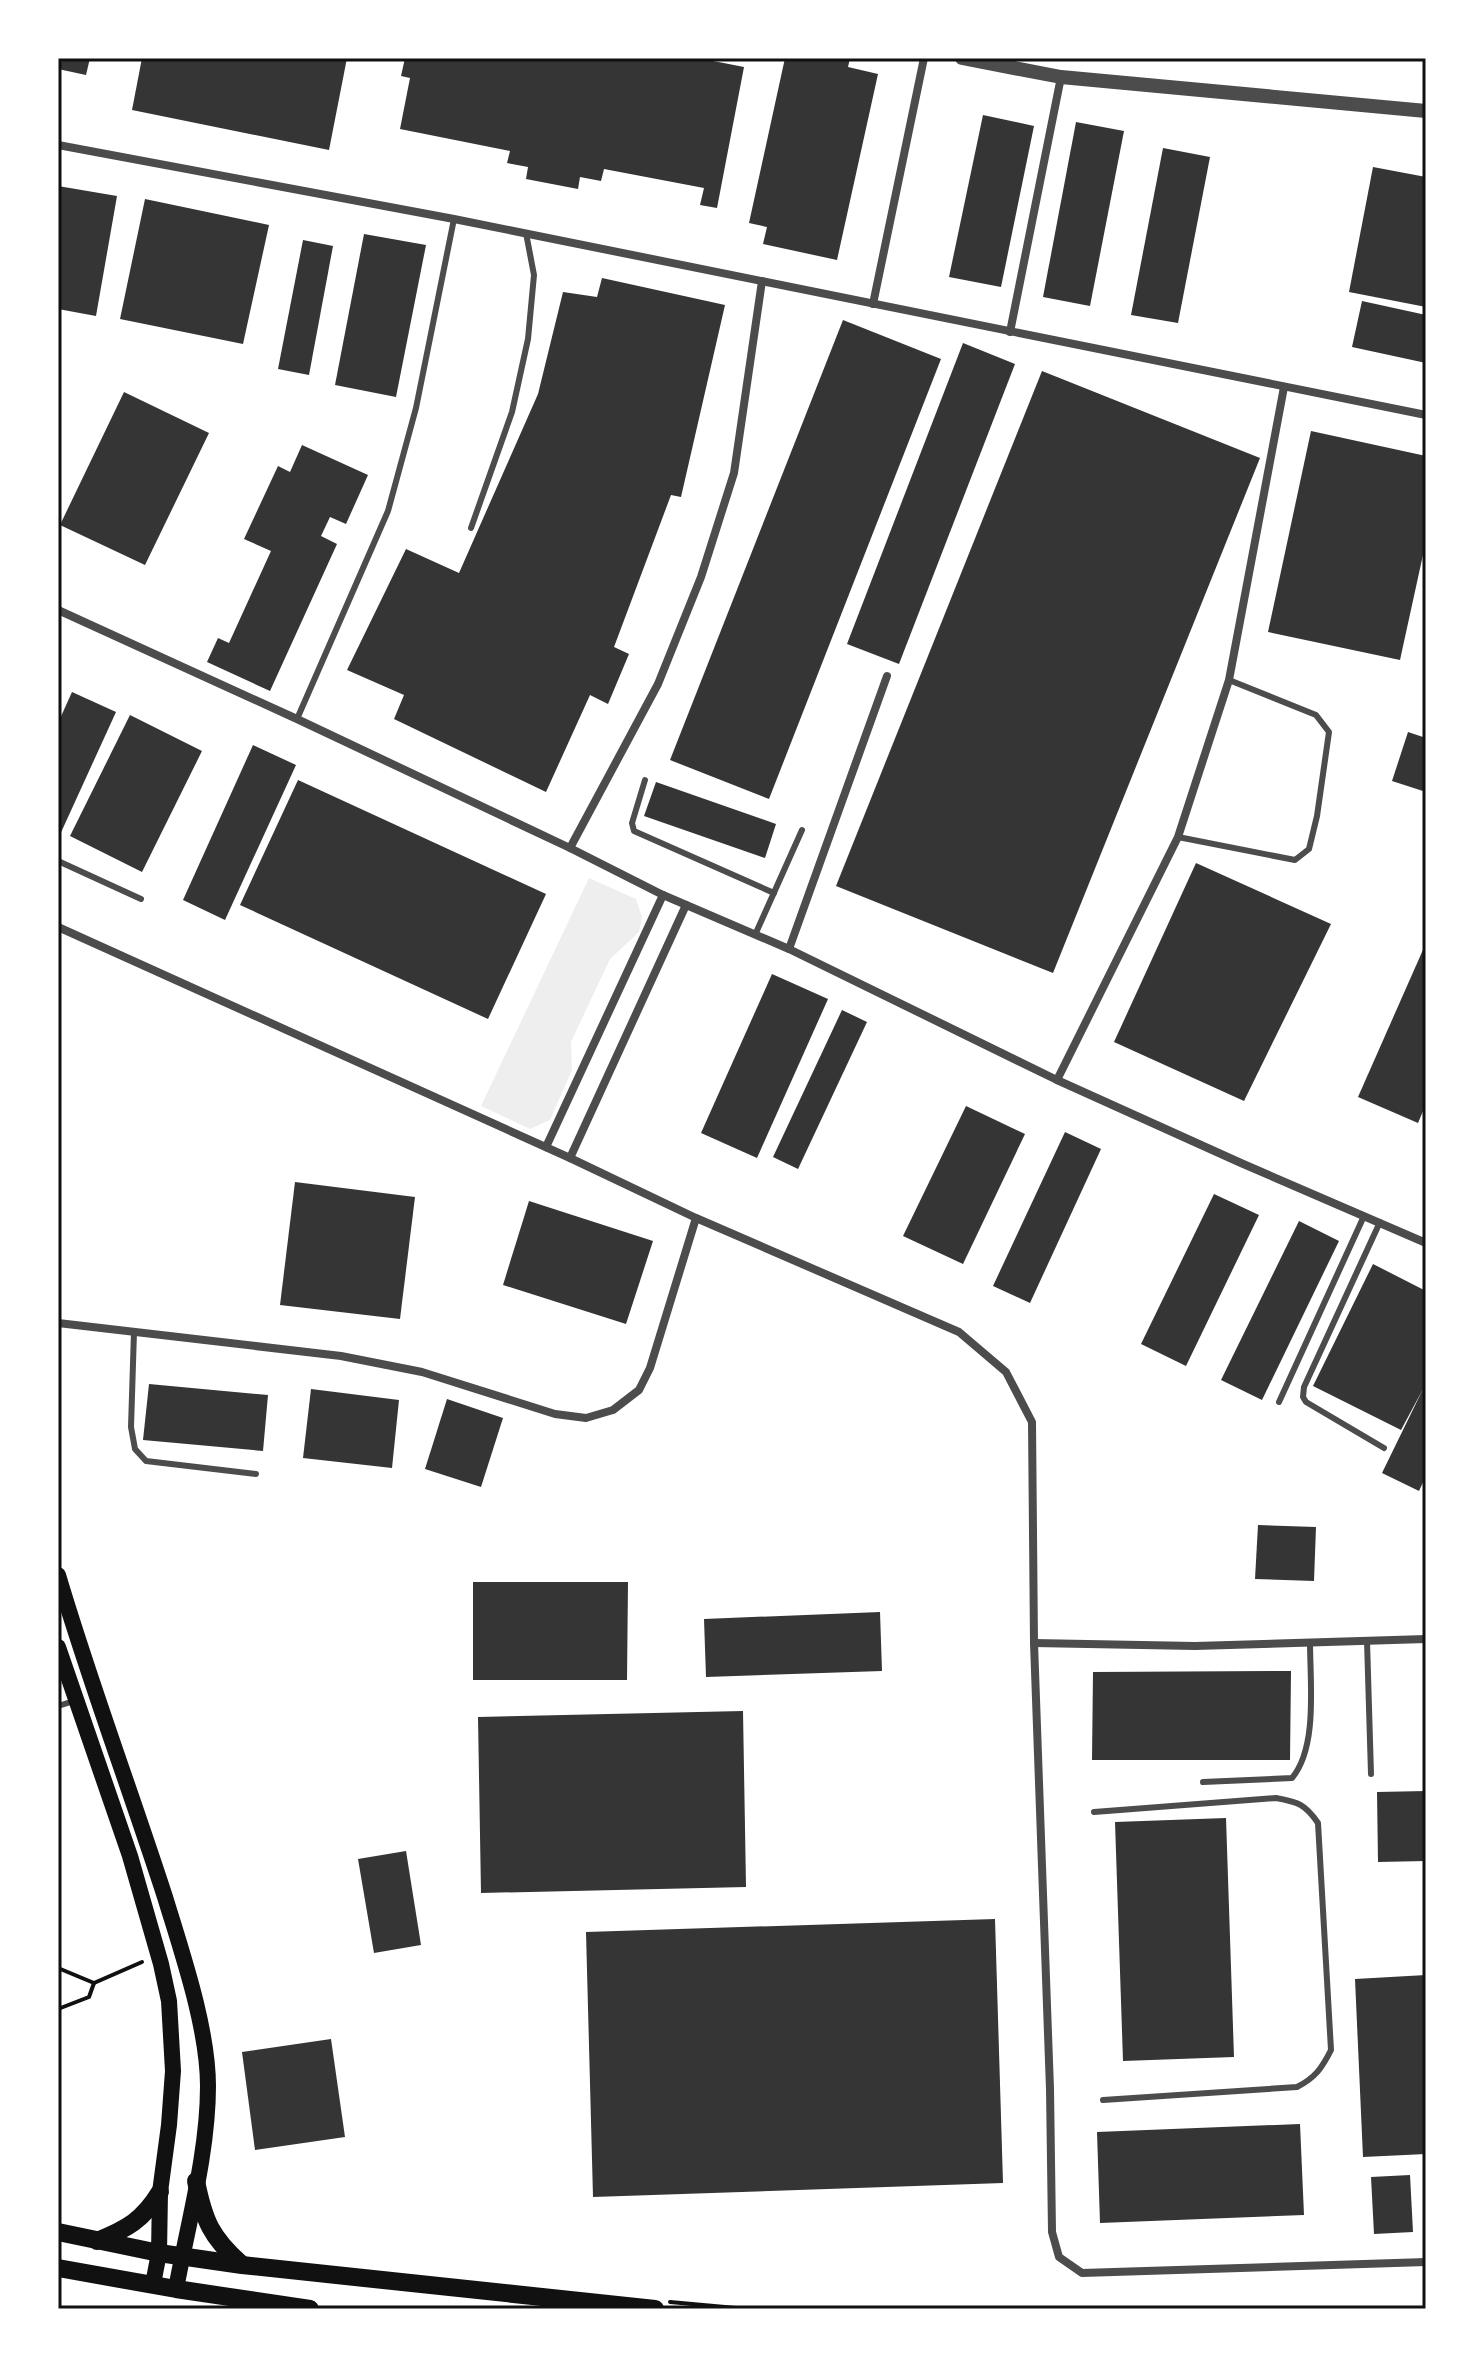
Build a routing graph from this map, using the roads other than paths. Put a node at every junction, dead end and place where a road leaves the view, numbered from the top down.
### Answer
1 (924, 58) edge
2 (962, 58) edge
3 (1061, 77) junction
4 (1426, 111) edge
5 (58, 145) edge
6 (454, 219) junction
7 (526, 233) junction
8 (762, 281) junction
9 (873, 304) junction
10 (1010, 332) junction
11 (1284, 387) junction
12 (1426, 415) edge
13 (471, 528) dead end
14 (58, 610) edge
15 (887, 676) dead end
16 (1229, 680) junction
17 (297, 719) junction
18 (645, 780) dead end
19 (802, 830) dead end
20 (1178, 837) junction
21 (570, 848) junction
22 (58, 861) edge
23 (774, 893) junction
24 (663, 895) junction
25 (141, 899) dead end
26 (686, 905) junction
27 (58, 927) edge
28 (755, 935) junction
29 (789, 949) junction
30 (1057, 1080) junction
31 (546, 1147) junction
32 (570, 1158) junction
33 (1364, 1215) junction
34 (696, 1218) junction
35 (1380, 1222) junction
36 (1426, 1243) edge
37 (58, 1323) edge
38 (134, 1332) junction
39 (1279, 1402) dead end
40 (1384, 1448) dead end
41 (256, 1474) dead end
42 (58, 1575) edge
43 (1426, 1639) edge
44 (1367, 1641) junction
45 (1310, 1642) junction
46 (1034, 1643) junction
47 (58, 1647) edge
48 (76, 1700) junction
49 (58, 1706) edge
50 (1371, 1774) dead end
51 (1203, 1782) dead end
52 (1094, 1812) dead end
53 (1103, 2100) dead end
54 (196, 2181) junction
55 (160, 2192) junction
56 (58, 2232) edge
57 (97, 2241) junction
58 (159, 2253) junction
59 (182, 2256) junction
60 (1426, 2262) edge
61 (242, 2265) junction
62 (58, 2268) edge
63 (153, 2284) junction
64 (176, 2289) junction
65 (310, 2309) edge
66 (655, 2309) edge

1 - 9 street
2 - 3 street
3 - 4 street
3 - 10 street
5 - 6 street
6 - 7 street
6 - 17 lane
7 - 8 street
7 - 13 lane
8 - 9 street
8 - 21 street
9 - 10 street
10 - 11 street
11 - 12 street
11 - 16 street
14 - 17 street
15 - 29 street
16 - 20 street
16 - 20 lane
17 - 21 street
18 - 23 lane
19 - 23 lane
20 - 30 street
21 - 24 street
22 - 25 lane
23 - 28 lane
24 - 26 street
24 - 31 street
26 - 28 street
26 - 32 street
27 - 31 street
28 - 29 street
29 - 30 street
30 - 33 street
31 - 32 street
32 - 34 street
33 - 35 street
33 - 39 lane
34 - 38 street
34 - 46 street
35 - 36 street
35 - 40 lane
37 - 38 street
38 - 41 lane
42 - 54 main road
43 - 44 street
44 - 45 street
44 - 50 lane
45 - 46 street
45 - 51 lane
46 - 60 street
47 - 48 main road
48 - 49 lane
48 - 55 main road
52 - 53 lane
54 - 59 main road
54 - 61 main road
55 - 57 main road
55 - 58 main road
56 - 57 main road
57 - 58 main road
58 - 59 main road
58 - 63 main road
59 - 61 main road
59 - 64 main road
61 - 66 main road
62 - 63 main road
63 - 64 main road
64 - 65 main road

